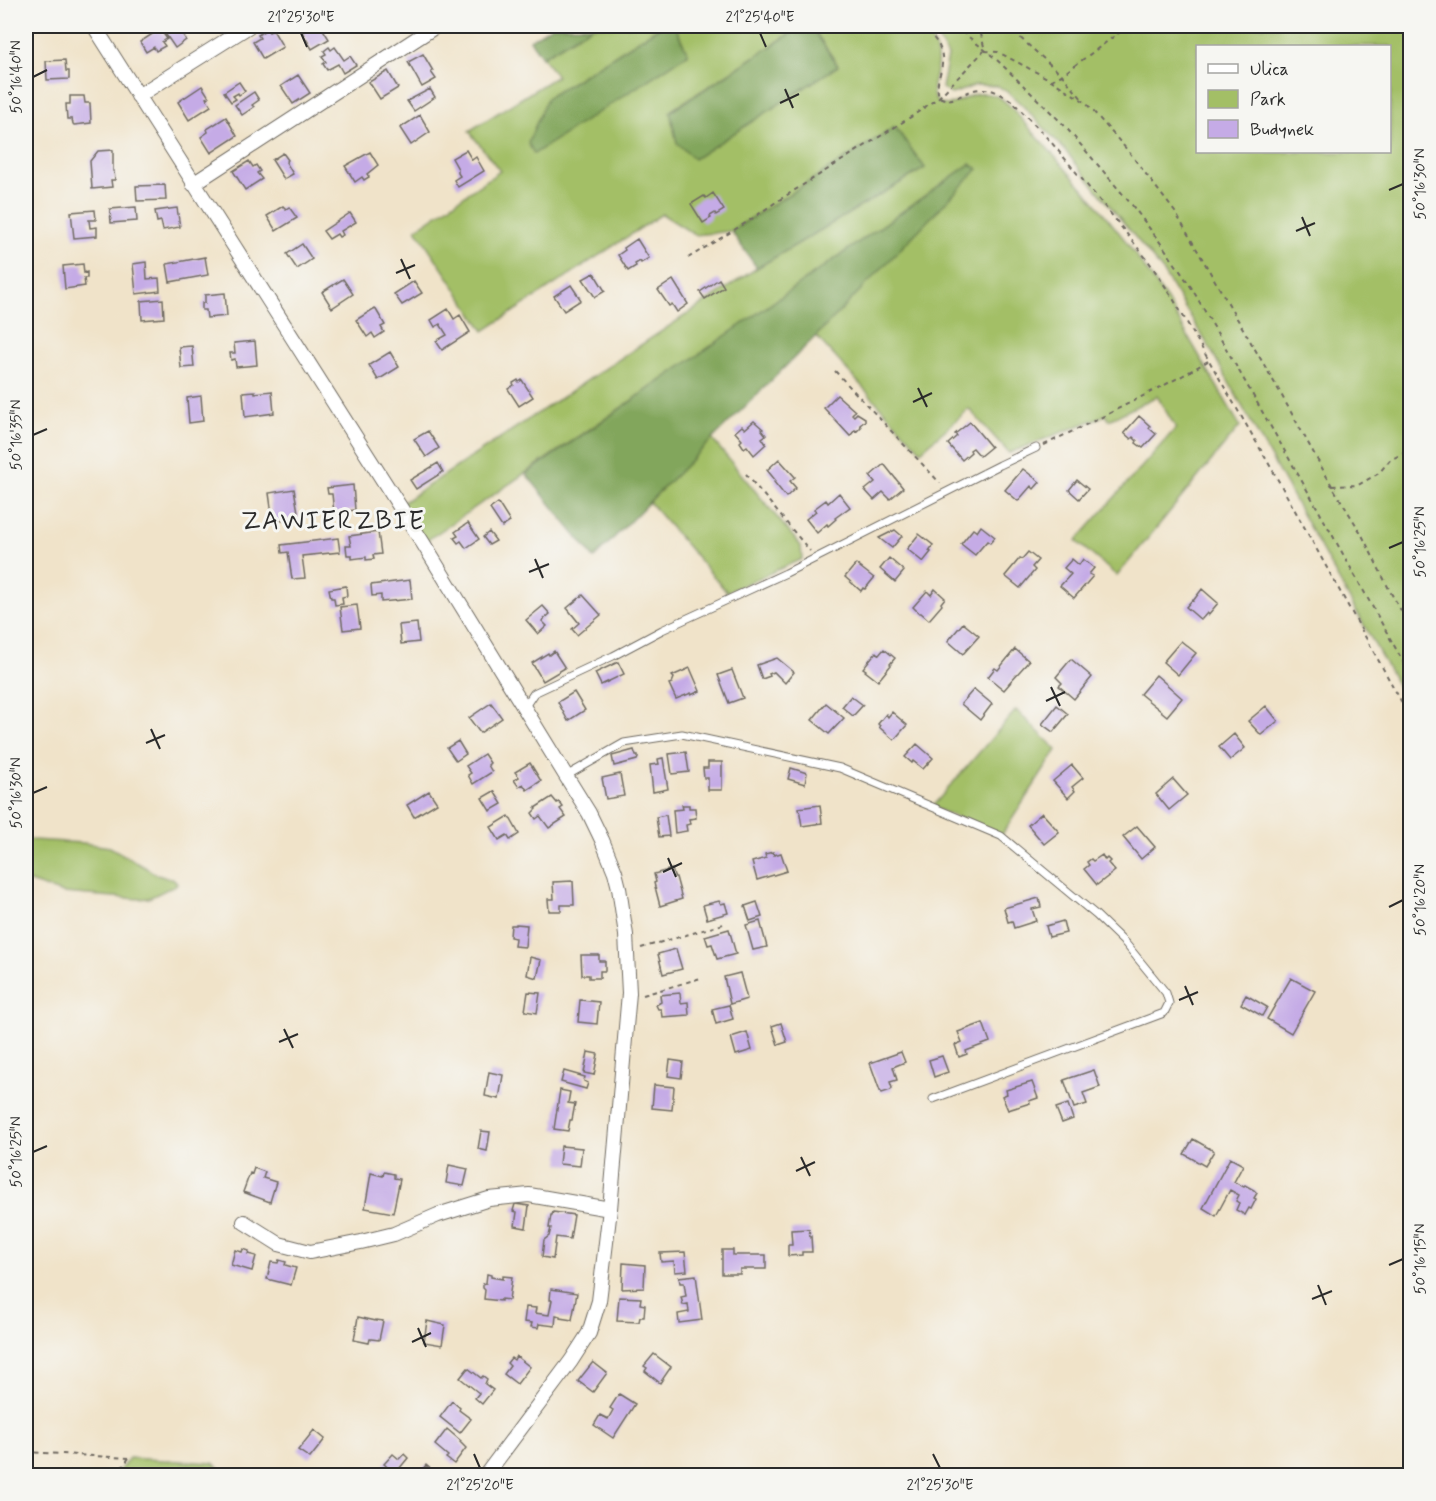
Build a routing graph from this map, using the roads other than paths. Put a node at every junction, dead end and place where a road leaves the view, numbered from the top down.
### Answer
1 (94, 26) edge
2 (249, 26) edge
3 (436, 26) edge
4 (138, 96) junction
5 (193, 184) junction
6 (1036, 448) road end
7 (524, 708) junction
8 (566, 776) junction
9 (933, 1099) dead end
10 (610, 1209) junction
11 (244, 1222) dead end
12 (485, 1476) edge

1 - 4 street
2 - 4 street
3 - 5 street
4 - 5 street
5 - 7 street
6 - 7 lane
7 - 8 street
8 - 9 lane
8 - 10 street
10 - 11 street
10 - 12 street

